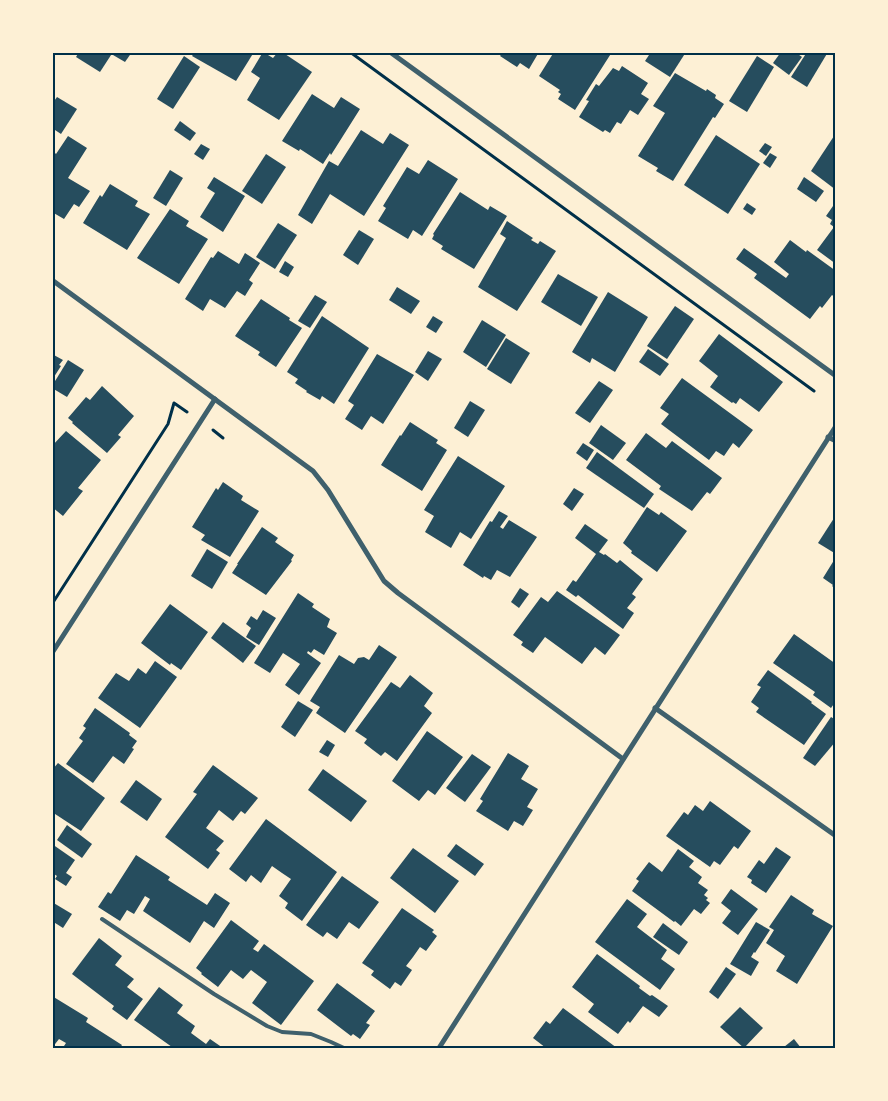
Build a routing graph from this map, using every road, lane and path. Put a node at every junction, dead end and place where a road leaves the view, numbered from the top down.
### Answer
1 (350, 52) edge
2 (390, 52) edge
3 (52, 280) edge
4 (836, 376) edge
5 (814, 391) dead end
6 (214, 399) junction
7 (200, 421) junction
8 (836, 426) edge
9 (828, 437) junction
10 (223, 438) dead end
11 (836, 440) edge
12 (52, 604) edge
13 (52, 653) edge
14 (655, 708) junction
15 (624, 759) junction
16 (836, 836) edge
17 (102, 919) dead end
18 (344, 1048) edge
19 (439, 1048) edge

1 - 5 path
2 - 4 street
3 - 6 street
6 - 7 street
6 - 15 street
7 - 10 path
7 - 12 path
7 - 13 street
8 - 9 street
9 - 11 street
9 - 14 street
14 - 15 street
14 - 16 street
15 - 19 street
17 - 18 lane

